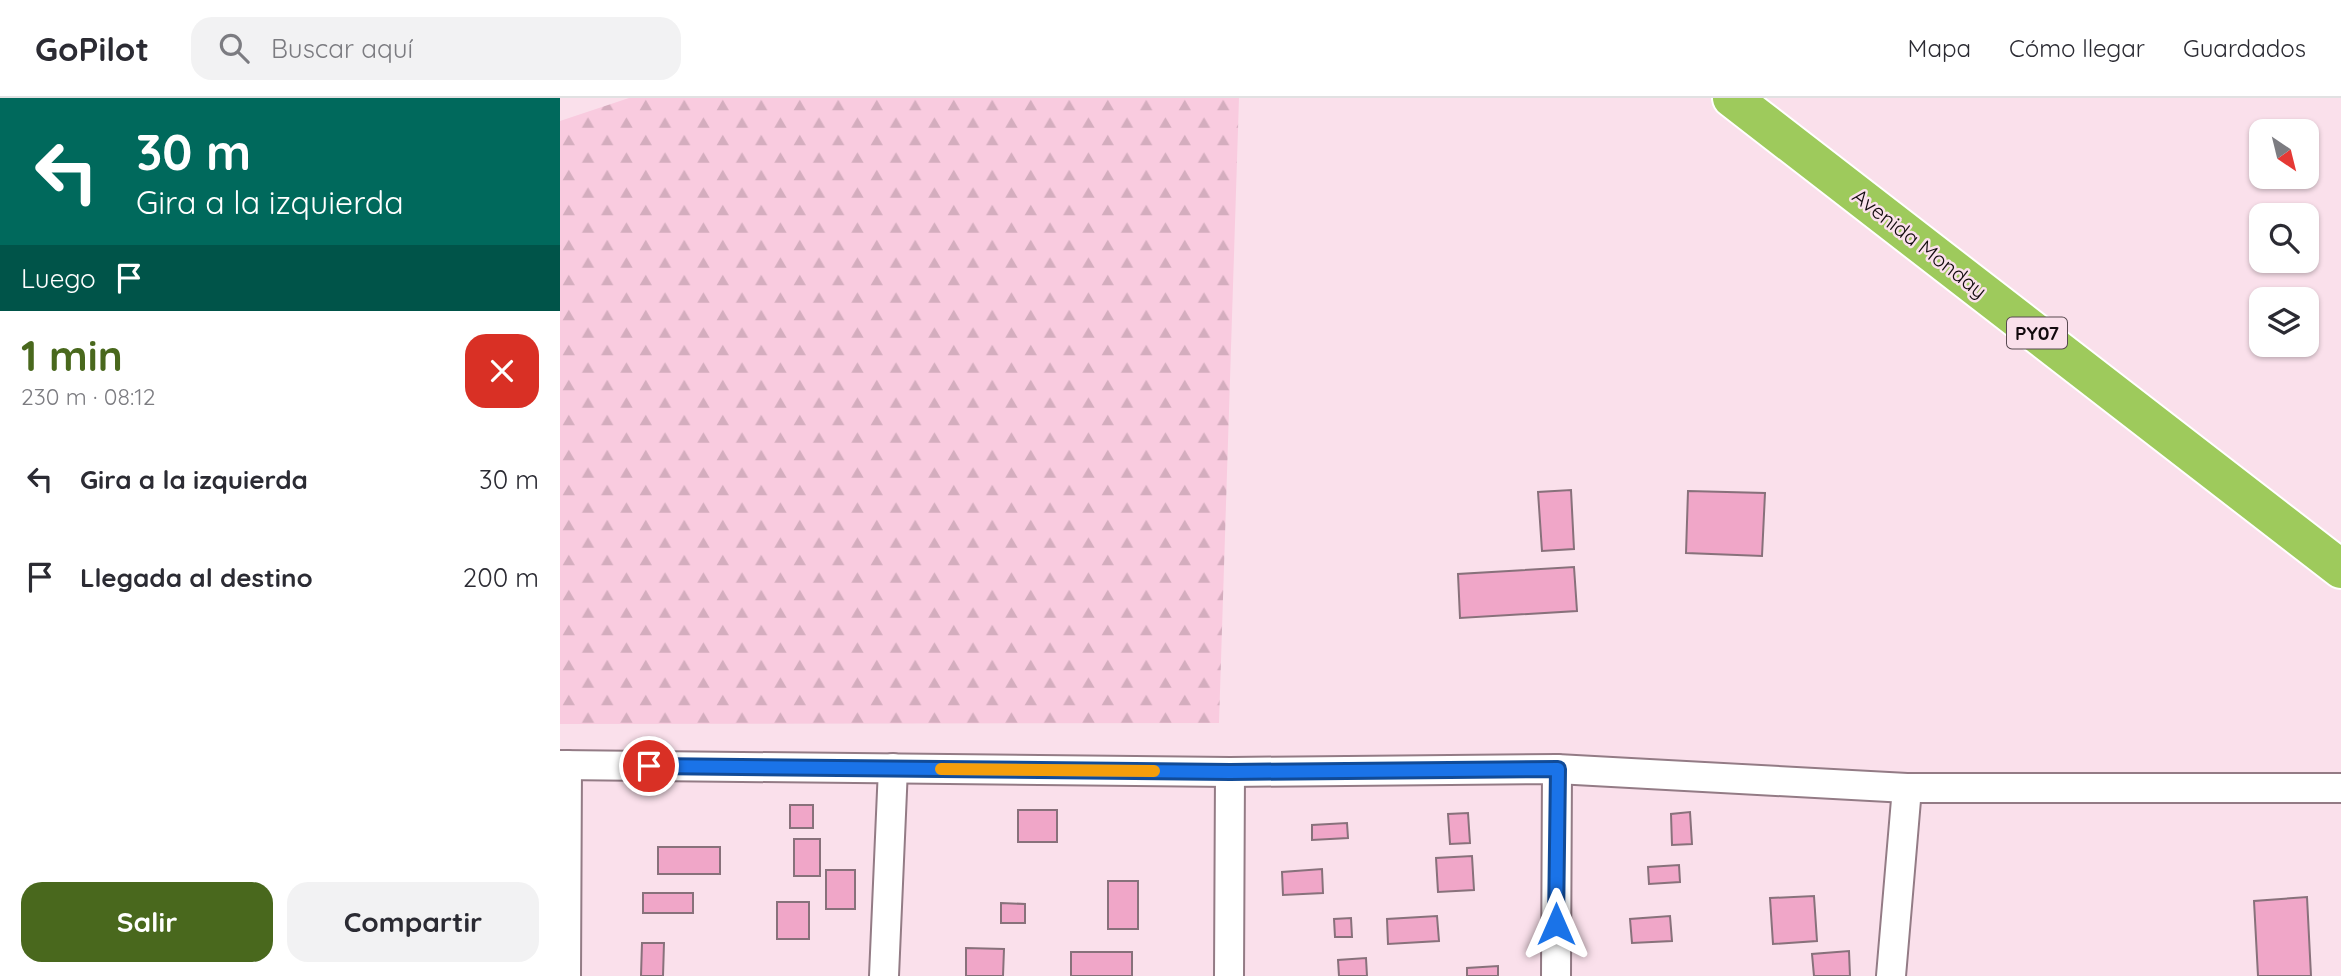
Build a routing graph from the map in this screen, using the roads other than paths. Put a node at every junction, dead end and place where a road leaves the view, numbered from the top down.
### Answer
1 (1732, 98) edge
2 (2341, 569) edge
3 (564, 765) edge
4 (893, 768) junction
5 (1558, 769) junction
6 (1230, 772) junction
7 (1907, 788) junction
8 (2341, 788) edge
9 (566, 976) edge
10 (884, 976) edge
11 (1229, 976) edge
12 (1556, 976) edge
13 (1891, 976) edge

1 - 2 highway, Avenida Monday / PY07
3 - 4 street
3 - 9 street
4 - 6 street
4 - 10 street
5 - 6 street
5 - 7 street
5 - 12 street
6 - 11 street
7 - 8 street
7 - 13 street

